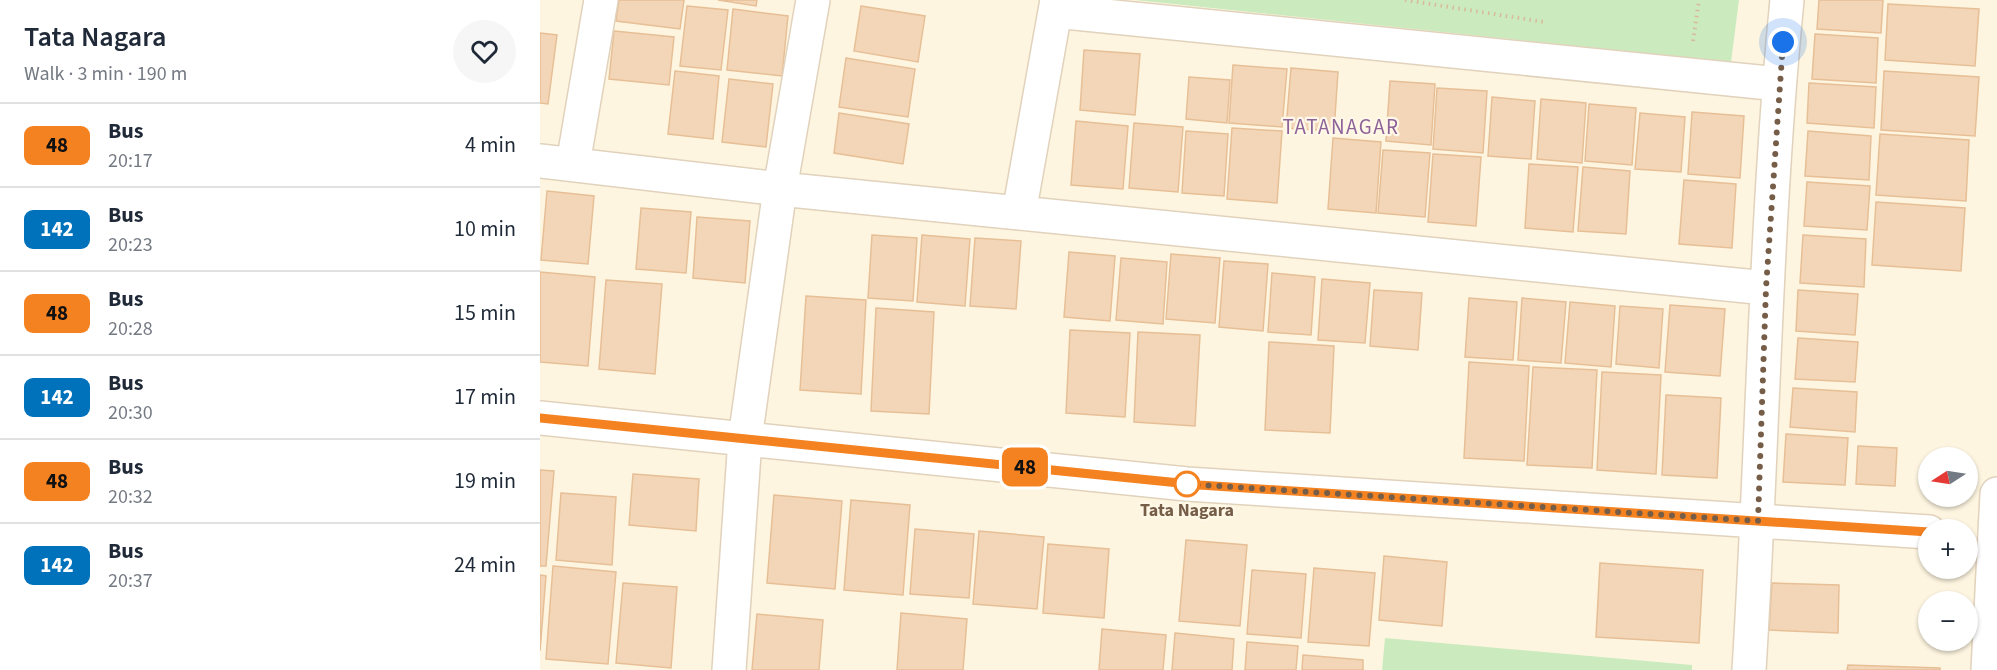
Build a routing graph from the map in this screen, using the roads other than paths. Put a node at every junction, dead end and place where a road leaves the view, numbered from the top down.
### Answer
1 (601, 0) edge
2 (813, 0) edge
3 (1787, 0) edge
4 (1056, 5) edge
5 (1779, 84) junction
6 (540, 161) edge
7 (573, 164) junction
8 (780, 189) junction
9 (1019, 213) junction
10 (1766, 288) junction
11 (540, 418) edge
12 (745, 439) junction
13 (1997, 494) edge
14 (1758, 521) junction
15 (1918, 531) edge
16 (1986, 536) edge
17 (729, 670) edge
18 (1749, 670) edge
19 (1988, 670) edge

1 - 7 street
2 - 8 street
3 - 5 street
4 - 5 street
4 - 9 street
5 - 10 street
6 - 7 street
7 - 8 street
8 - 9 street
8 - 12 street
9 - 10 street
10 - 14 street
11 - 12 street
12 - 14 street
12 - 17 street
13 - 16 street
14 - 15 street
14 - 18 street
16 - 19 street

